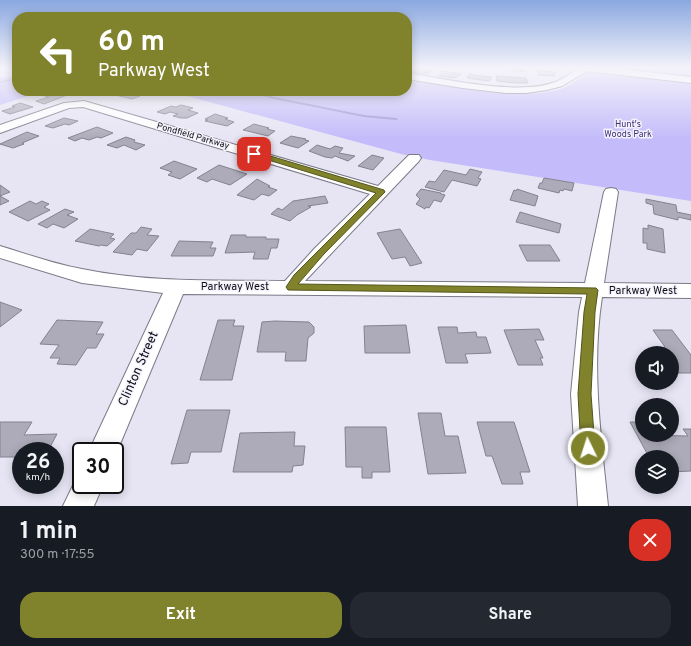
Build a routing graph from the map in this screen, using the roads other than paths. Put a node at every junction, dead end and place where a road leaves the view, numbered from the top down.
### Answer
1 (0, 129) edge
2 (414, 158) dead end
3 (381, 192) junction
4 (612, 192) dead end
5 (0, 252) edge
6 (176, 287) junction
7 (291, 287) junction
8 (593, 290) junction
9 (691, 291) edge
10 (107, 442) edge
11 (84, 494) edge
12 (78, 506) edge
13 (594, 506) edge

1 - 3 street, Pondfield Parkway
2 - 3 street
3 - 7 street
4 - 8 street
5 - 6 street, Parkway West
6 - 7 street, Parkway West
6 - 10 street, Clinton Street
7 - 8 street, Parkway West
8 - 9 street, Parkway West
8 - 13 street
11 - 12 street

